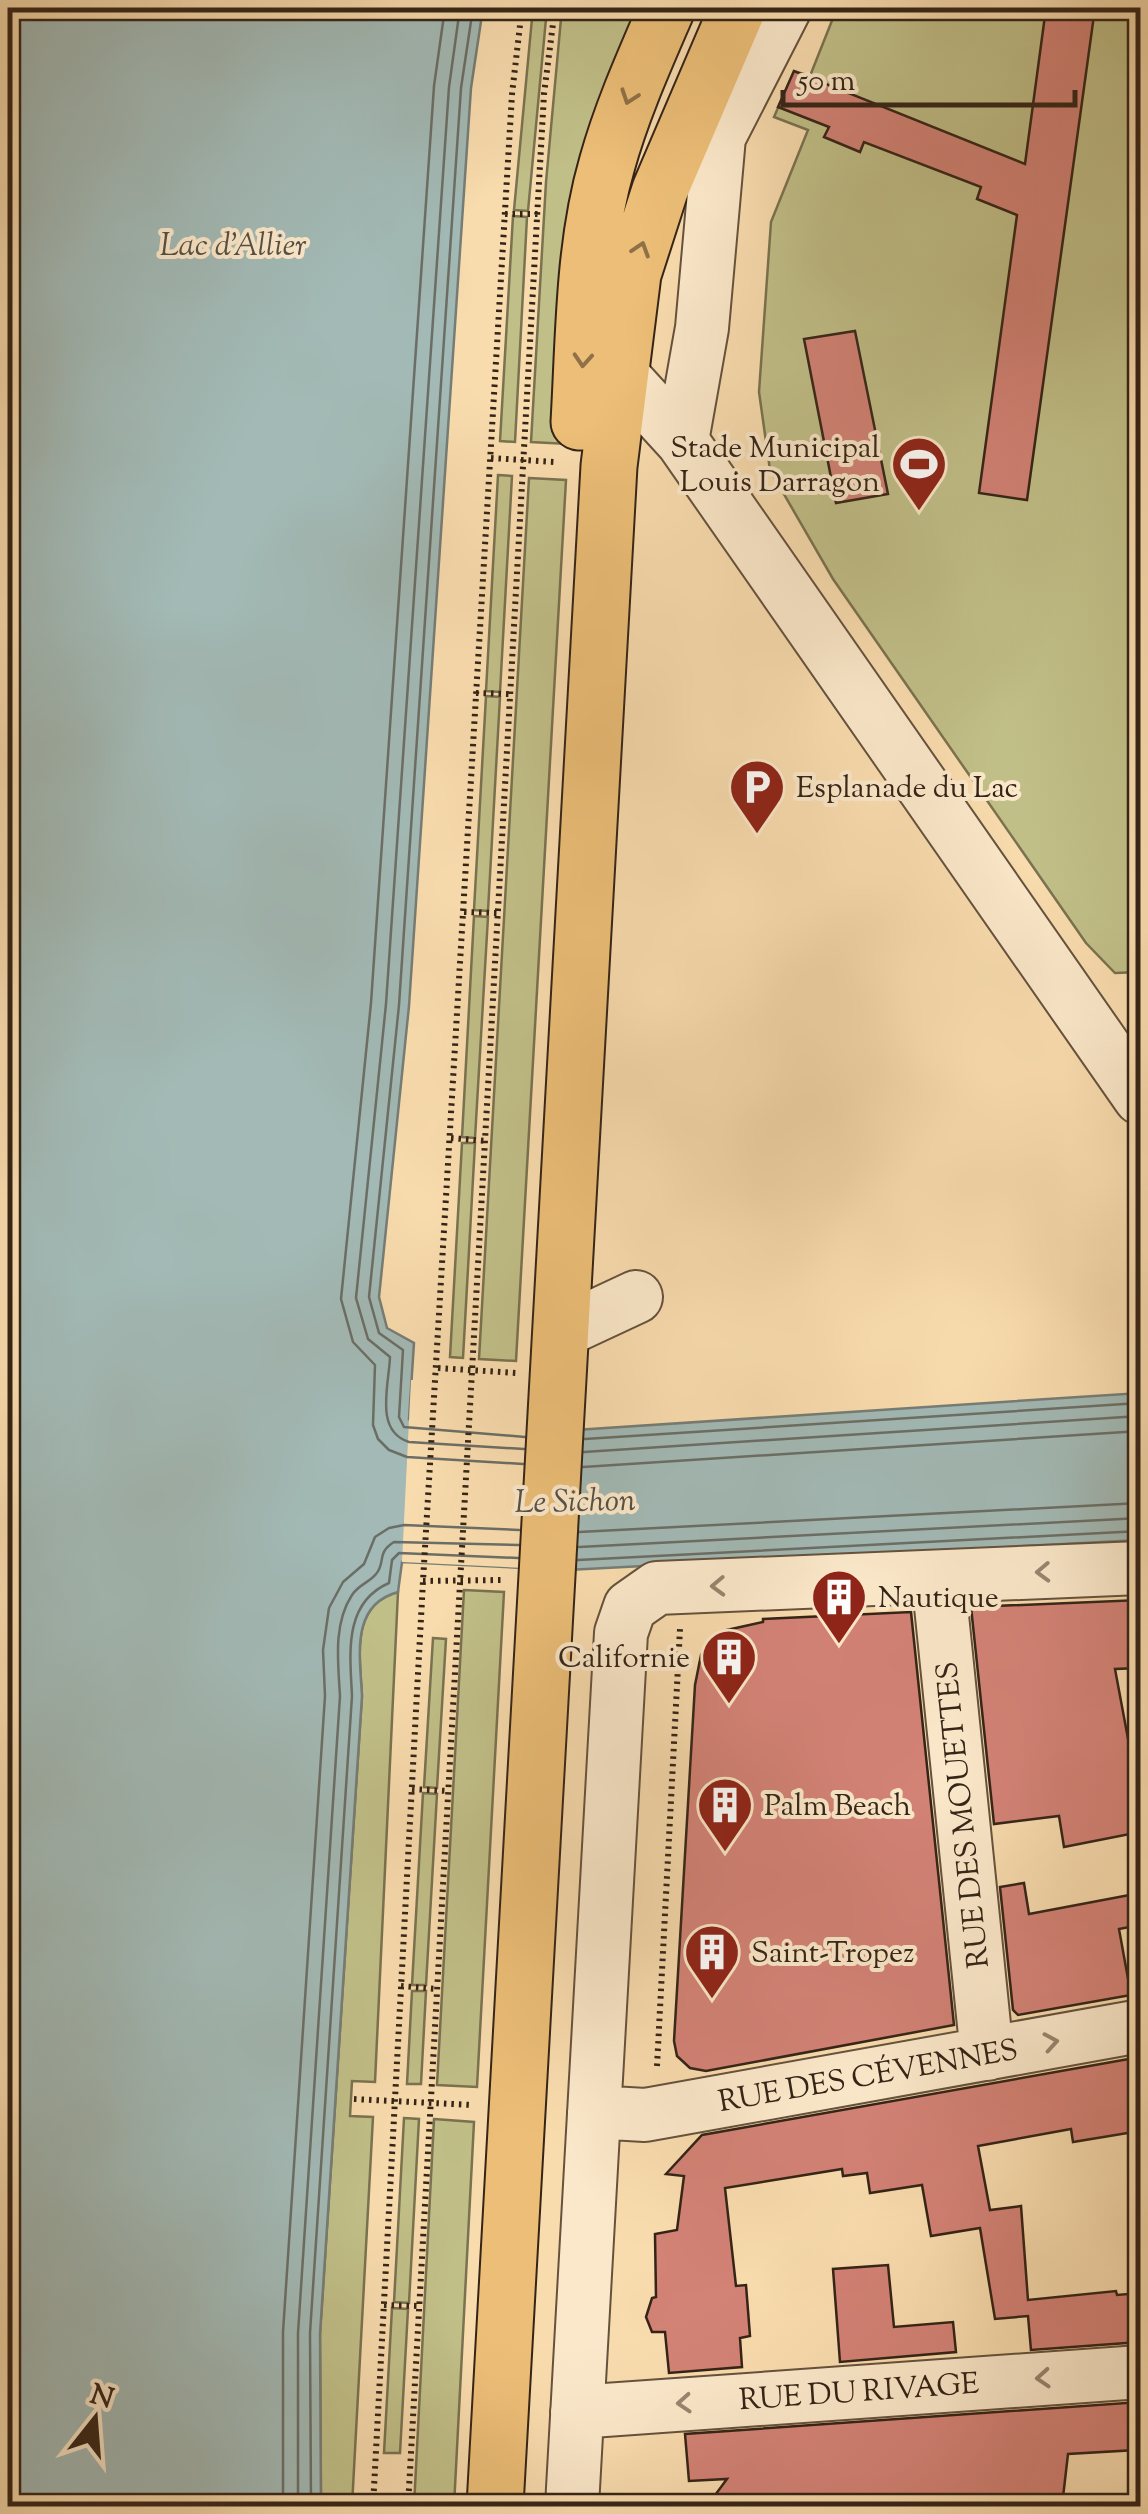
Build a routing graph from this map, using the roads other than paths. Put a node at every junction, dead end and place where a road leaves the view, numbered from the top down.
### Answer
1 (667, 8) edge
2 (738, 8) edge
3 (786, 8) edge
4 (618, 379) junction
5 (682, 441) junction
6 (1140, 1098) edge
7 (636, 1297) dead end
8 (549, 1360) junction
9 (1140, 1568) edge
10 (938, 1577) junction
11 (535, 1598) junction
12 (621, 1633) junction
13 (1140, 2026) edge
14 (986, 2054) junction
15 (594, 2112) junction
16 (1140, 2372) edge
17 (577, 2412) junction
18 (462, 2506) edge
19 (495, 2506) edge
20 (572, 2506) edge

1 -> 8 main road
4 -> 2 main road
3 - 5 street
4 - 5 street
4 - 8 main road
5 - 6 street
7 - 8 street
8 - 11 main road
9 -> 10 street
10 -> 12 street
10 - 14 street, RUE DES MOUETTES
11 - 12 street
11 - 18 main road
11 - 19 main road
12 - 15 street
14 -> 13 street, RUE DES CÉVENNES
14 - 15 street, RUE DES CÉVENNES
15 - 17 street
16 -> 17 street, RUE DU RIVAGE
17 - 20 street

